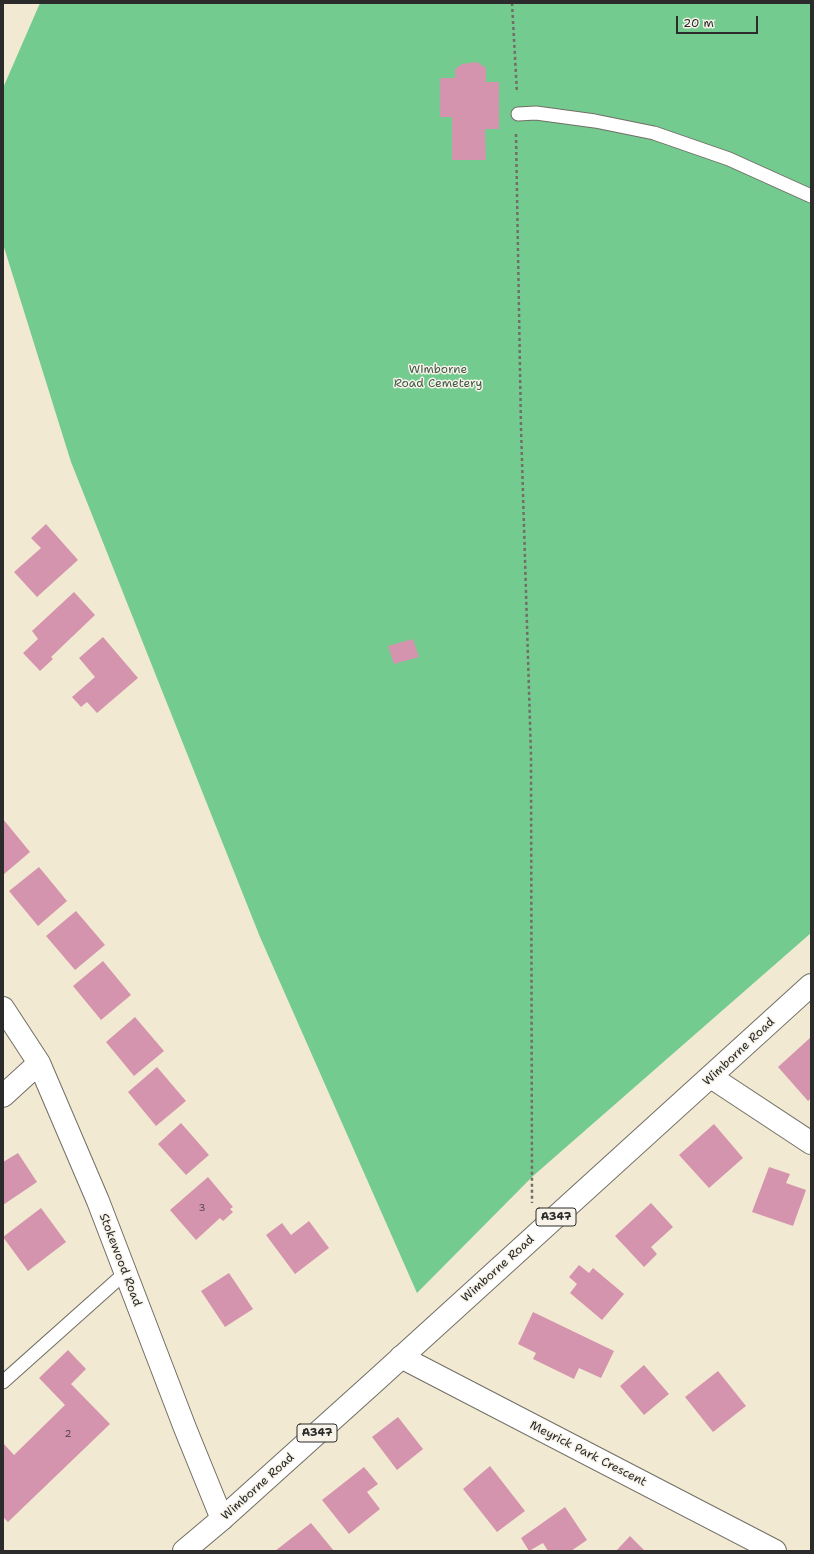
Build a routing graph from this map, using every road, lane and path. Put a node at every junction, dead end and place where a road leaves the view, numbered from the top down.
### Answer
1 (512, 3) edge
2 (518, 114) junction
3 (811, 196) edge
4 (811, 985) edge
5 (3, 1008) edge
6 (39, 1063) junction
7 (711, 1077) junction
8 (3, 1096) edge
9 (811, 1143) edge
10 (531, 1240) junction
11 (126, 1273) junction
12 (401, 1357) junction
13 (3, 1382) edge
14 (222, 1519) junction
15 (184, 1551) edge
16 (776, 1551) edge

1 - 2 path
2 - 3 lane
2 - 10 path
4 - 7 street, Wimborne Road / A347
5 - 6 street, Stokewood Road
6 - 8 street
6 - 11 street, Stokewood Road
7 - 9 street
7 - 10 street, Wimborne Road / A347
10 - 12 street, Wimborne Road / A347
11 - 13 lane
11 - 14 street, Stokewood Road
12 - 14 street, Wimborne Road / A347
12 - 16 street, Meyrick Park Crescent
14 - 15 street, Wimborne Road / A347

